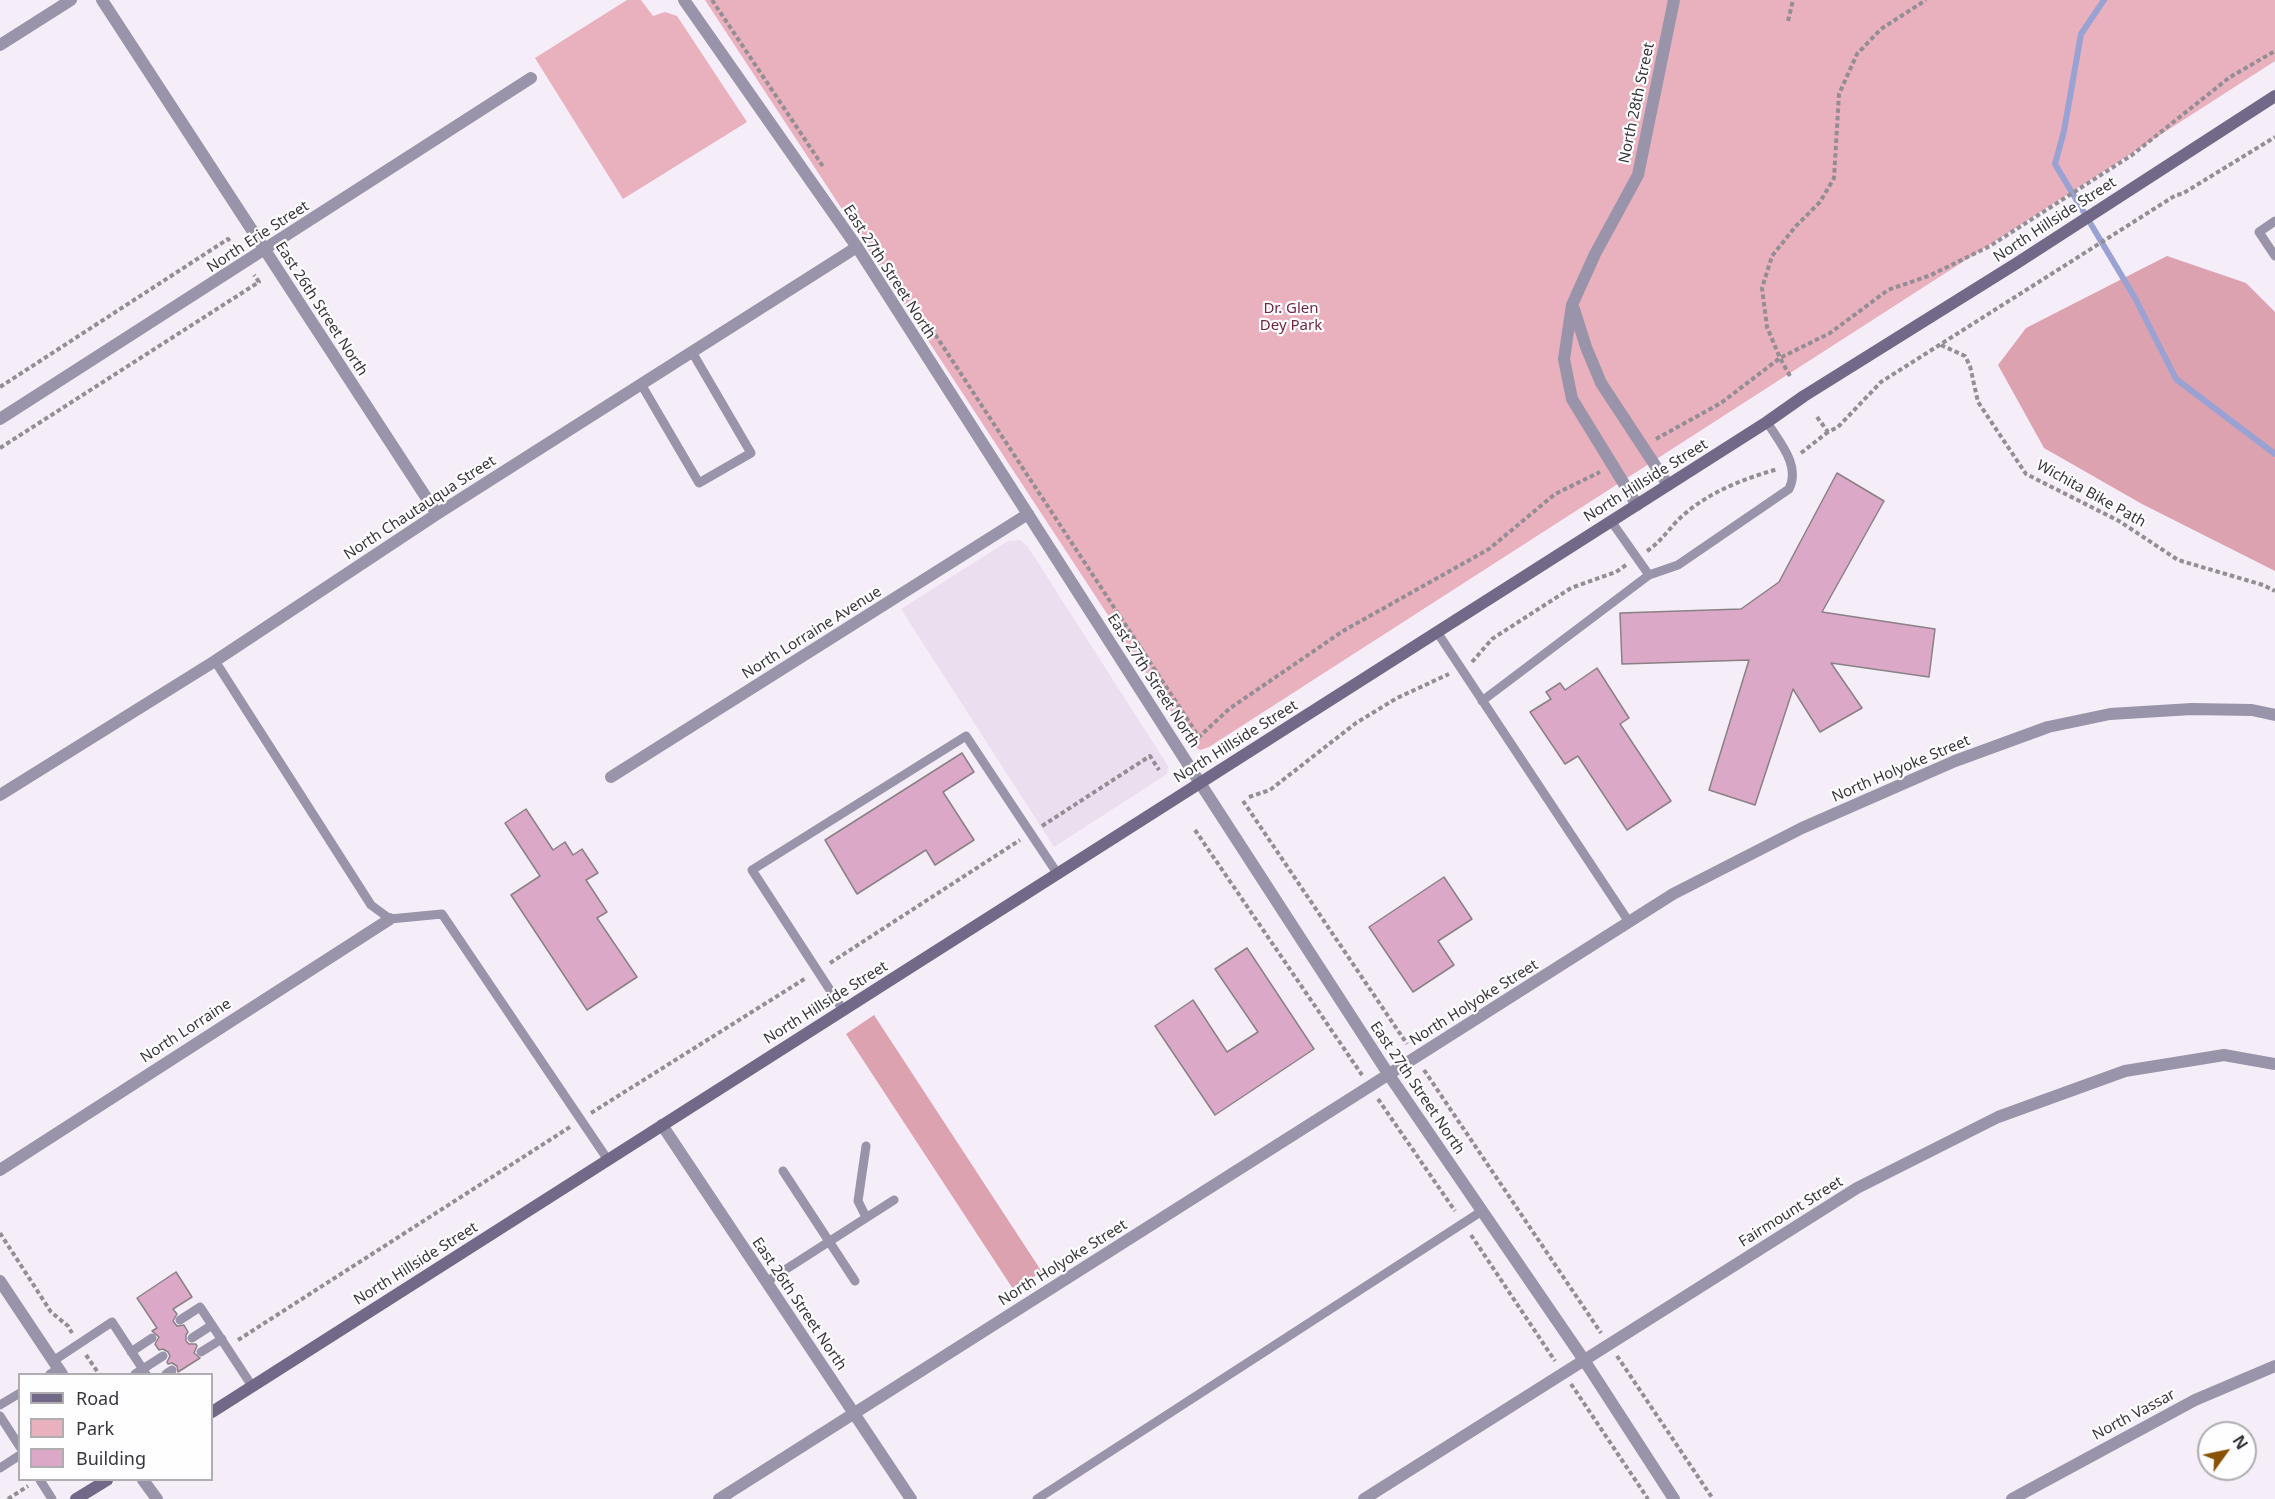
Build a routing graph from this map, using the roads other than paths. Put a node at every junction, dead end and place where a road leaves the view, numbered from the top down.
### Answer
1 (71, 0) edge
2 (102, 0) edge
3 (684, 0) edge
4 (1674, 0) edge
5 (0, 45) edge
6 (531, 78) dead end
7 (2275, 96) edge
8 (2275, 221) edge
9 (857, 247) junction
10 (266, 250) junction
11 (2275, 256) edge
12 (1572, 305) junction
13 (692, 352) junction
14 (641, 384) junction
15 (0, 419) edge
16 (1767, 422) junction
17 (1668, 485) junction
18 (1636, 505) junction
19 (437, 514) junction
20 (1028, 514) junction
21 (1611, 521) junction
22 (1649, 575) junction
23 (1437, 632) junction
24 (215, 661) junction
25 (1482, 701) junction
26 (2275, 715) edge
27 (611, 777) dead end
28 (1200, 783) junction
29 (0, 795) edge
30 (1057, 873) junction
31 (390, 919) junction
32 (1629, 922) junction
33 (843, 1010) junction
34 (2275, 1064) edge
35 (1389, 1074) junction
36 (662, 1125) junction
37 (866, 1146) dead end
38 (609, 1160) junction
39 (0, 1170) edge
40 (783, 1171) dead end
41 (894, 1200) dead end
42 (1482, 1211) junction
43 (866, 1217) junction
44 (828, 1242) junction
45 (0, 1281) edge
46 (855, 1281) dead end
47 (766, 1282) junction
48 (180, 1320) dead end
49 (212, 1325) junction
50 (152, 1338) dead end
51 (192, 1338) dead end
52 (224, 1343) junction
53 (131, 1352) junction
54 (201, 1352) dead end
55 (163, 1356) dead end
56 (1584, 1360) junction
57 (2275, 1366) edge
58 (56, 1370) edge
59 (142, 1373) edge
60 (252, 1386) junction
61 (18, 1394) edge
62 (0, 1405) edge
63 (213, 1411) edge
64 (854, 1414) junction
65 (0, 1416) edge
66 (18, 1444) edge
67 (18, 1456) edge
68 (0, 1468) edge
69 (41, 1481) edge
70 (103, 1481) edge
71 (144, 1481) edge
72 (52, 1499) edge
73 (76, 1499) edge
74 (157, 1499) edge
75 (719, 1499) edge
76 (911, 1499) edge
77 (1037, 1499) edge
78 (1364, 1499) edge
79 (1674, 1499) edge
80 (2012, 1499) edge

1 - 5 street
2 - 10 street, East 26th Street North
3 - 9 street, East 27th Street North
4 - 12 street, North 28th Street
6 - 10 street, North Erie Street
7 - 16 main road, North Hillside Street
8 - 11 lane
9 - 13 street, North Chautauqua Street
9 - 20 street, East 27th Street North
10 - 15 street, North Erie Street
10 - 19 street, East 26th Street North
12 - 17 street
12 - 18 street, North 28th Street
13 - 14 street, North Chautauqua Street
13 - 14 lane
14 - 19 street, North Chautauqua Street
16 - 17 main road, North Hillside Street
16 - 22 lane
17 - 18 main road, North Hillside Street
18 - 21 main road, North Hillside Street
19 - 24 street, North Chautauqua Street
20 - 27 street, North Lorraine Avenue
20 - 28 street, East 27th Street North
21 - 22 lane
21 - 23 main road, North Hillside Street
22 - 25 lane
23 - 25 lane
23 - 28 main road, North Hillside Street
24 - 29 street, North Chautauqua Street
24 - 31 lane
25 - 32 lane
26 - 32 street, North Holyoke Street
28 - 30 main road, North Hillside Street
28 - 35 street, East 27th Street North
30 - 33 main road, North Hillside Street
30 - 33 lane
31 - 38 lane
31 - 39 street, North Lorraine
32 - 35 street, North Holyoke Street
33 - 36 main road, North Hillside Street
34 - 56 street, Fairmount Street
35 - 42 street, East 27th Street North
35 - 64 street, North Holyoke Street
36 - 38 main road, North Hillside Street
36 - 47 street, East 26th Street North
37 - 43 lane
38 - 60 main road, North Hillside Street
40 - 44 lane
41 - 43 lane
42 - 56 street, East 27th Street North
42 - 77 lane
43 - 44 lane
44 - 46 lane
44 - 47 lane
45 - 58 street
47 - 64 street, East 26th Street North
48 - 49 lane
49 - 51 lane
49 - 52 lane
50 - 53 lane
52 - 54 lane
52 - 60 lane
53 - 58 lane
53 - 59 lane
55 - 59 lane
56 - 78 street, Fairmount Street
56 - 79 street, East 27th Street North
57 - 80 street, North Vassar
60 - 63 main road, North Hillside Street
61 - 62 lane
64 - 75 street, North Holyoke Street
64 - 76 street, East 26th Street North
65 - 66 lane
67 - 68 lane
69 - 72 lane
70 - 73 main road
71 - 74 street

